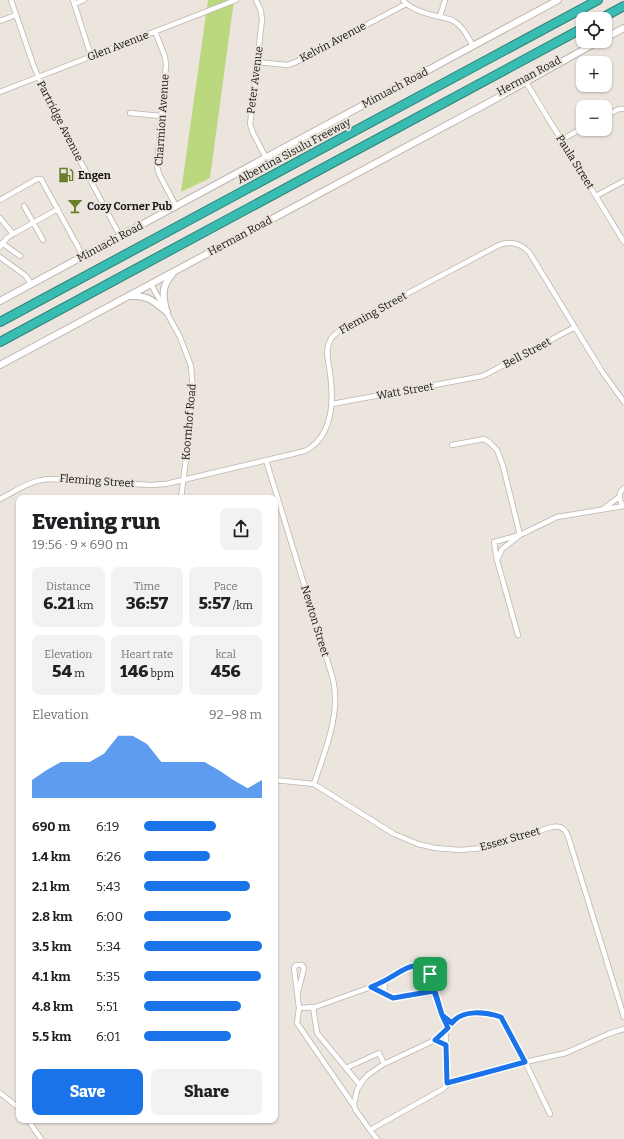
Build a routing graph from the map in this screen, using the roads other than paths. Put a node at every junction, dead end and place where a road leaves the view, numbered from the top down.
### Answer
1 (11, 0) edge
2 (84, 0) edge
3 (236, 0) edge
4 (256, 0) edge
5 (445, 0) edge
6 (558, 0) edge
7 (598, 0) edge
8 (74, 2) edge
9 (404, 2) edge
10 (624, 6) edge
11 (612, 12) edge
12 (16, 15) junction
13 (440, 16) junction
14 (0, 21) edge
15 (624, 28) edge
16 (155, 32) junction
17 (576, 32) edge
18 (612, 34) edge
19 (473, 46) junction
20 (586, 48) edge
21 (91, 56) junction
22 (257, 62) junction
23 (38, 77) junction
24 (525, 80) junction
25 (0, 92) edge
26 (624, 109) edge
27 (130, 113) dead end
28 (612, 113) edge
29 (161, 116) junction
30 (576, 132) edge
31 (561, 140) junction
32 (266, 158) junction
33 (624, 181) edge
34 (596, 196) junction
35 (0, 200) edge
36 (24, 206) dead end
37 (176, 206) junction
38 (58, 209) junction
39 (0, 218) edge
40 (34, 223) junction
41 (13, 234) junction
42 (120, 236) junction
43 (43, 240) dead end
44 (624, 242) edge
45 (1, 245) edge
46 (20, 256) dead end
47 (83, 256) junction
48 (0, 257) edge
49 (176, 270) junction
50 (31, 284) junction
51 (151, 284) junction
52 (126, 297) junction
53 (0, 301) edge
54 (166, 311) junction
55 (0, 322) edge
56 (575, 327) junction
57 (0, 342) edge
58 (0, 365) edge
59 (478, 377) joint
60 (624, 402) edge
61 (332, 404) junction
62 (452, 445) dead end
63 (266, 460) junction
64 (183, 481) junction
65 (624, 488) edge
66 (181, 495) edge
67 (277, 495) edge
68 (619, 498) junction
69 (0, 499) edge
70 (278, 499) edge
71 (624, 506) edge
72 (602, 510) junction
73 (520, 535) junction
74 (497, 560) junction
75 (518, 635) dead end
76 (278, 780) edge
77 (314, 784) junction
78 (385, 981) junction
79 (371, 987) junction
80 (434, 991) junction
81 (298, 992) junction
82 (384, 994) junction
83 (313, 1007) junction
84 (299, 1008) junction
85 (442, 1015) junction
86 (624, 1017) edge
87 (452, 1023) junction
88 (624, 1029) edge
89 (447, 1030) junction
90 (435, 1040) junction
91 (446, 1045) junction
92 (525, 1062) junction
93 (384, 1064) junction
94 (346, 1068) junction
95 (447, 1083) junction
96 (360, 1085) junction
97 (0, 1093) edge
98 (16, 1106) edge
99 (354, 1106) junction
100 (550, 1114) dead end
101 (30, 1123) edge
102 (370, 1130) junction
103 (41, 1139) edge
104 (377, 1139) edge

1 - 12 street, Partridge Avenue
2 - 8 street
3 - 16 street, Glen Avenue
4 - 22 street, Peter Avenue
5 - 13 street
6 - 19 main road, Minuach Road
7 - 55 highway, Albertina Sisulu Freeway
8 - 21 street
9 - 13 street
9 - 22 street, Kelvin Avenue
10 - 11 highway
12 - 14 street
12 - 23 street, Partridge Avenue
13 - 19 street
15 - 18 main road
16 - 21 street, Glen Avenue
16 - 29 street, Charmion Avenue
17 - 57 highway
19 - 32 main road, Minuach Road
20 - 24 main road, Herman Road
21 - 23 street, Glen Avenue
22 - 32 street, Peter Avenue
23 - 25 street, Glen Avenue
23 - 42 street, Partridge Avenue
24 - 31 street, Paula Street
24 - 49 main road, Herman Road
26 - 28 street
27 - 29 street
29 - 37 street, Charmion Avenue
30 - 31 street
31 - 34 street, Paula Street
32 - 37 main road, Minuach Road
33 - 34 street
34 - 44 street, Paula Street
35 - 38 street
36 - 40 street
37 - 42 main road, Minuach Road
38 - 40 street
38 - 47 street
39 - 41 street
40 - 41 street
40 - 43 street
41 - 45 street
42 - 47 main road, Minuach Road
45 - 46 street
47 - 50 main road, Minuach Road
48 - 50 street
49 - 51 main road, Herman Road
49 - 54 main road
50 - 53 main road, Minuach Road
51 - 52 main road, Herman Road
51 - 54 street, Koornhof Road
52 - 54 main road
52 - 58 main road, Herman Road
54 - 64 street, Koornhof Road
56 - 59 street, Bell Street
56 - 60 street, Fleming Street
56 - 61 street, Fleming Street
59 - 61 street, Watt Street
61 - 63 street, Fleming Street
62 - 73 street
63 - 64 street, Fleming Street
63 - 67 street, Newton Street
64 - 66 street, Koornhof Road
64 - 69 street, Fleming Street
65 - 68 street
68 - 71 street
68 - 72 street
70 - 77 street, Newton Street
71 - 72 street
72 - 73 street
73 - 74 street
73 - 74 street
74 - 75 street
76 - 77 street, Essex Street
77 - 86 street, Essex Street
78 - 79 street
78 - 80 street
78 - 82 street
79 - 82 street
79 - 83 street
80 - 82 street
80 - 85 street
81 - 81 street
81 - 84 street
83 - 84 street
83 - 94 street
84 - 99 street
85 - 87 street
85 - 89 street
87 - 89 street
87 - 92 street
88 - 92 street
89 - 90 street
89 - 91 street
90 - 91 street
90 - 93 street
91 - 95 street
92 - 95 street
92 - 100 street
93 - 94 street
93 - 96 street
94 - 96 street
95 - 102 street
96 - 99 street
97 - 98 street
99 - 102 street
101 - 103 street
102 - 104 street

